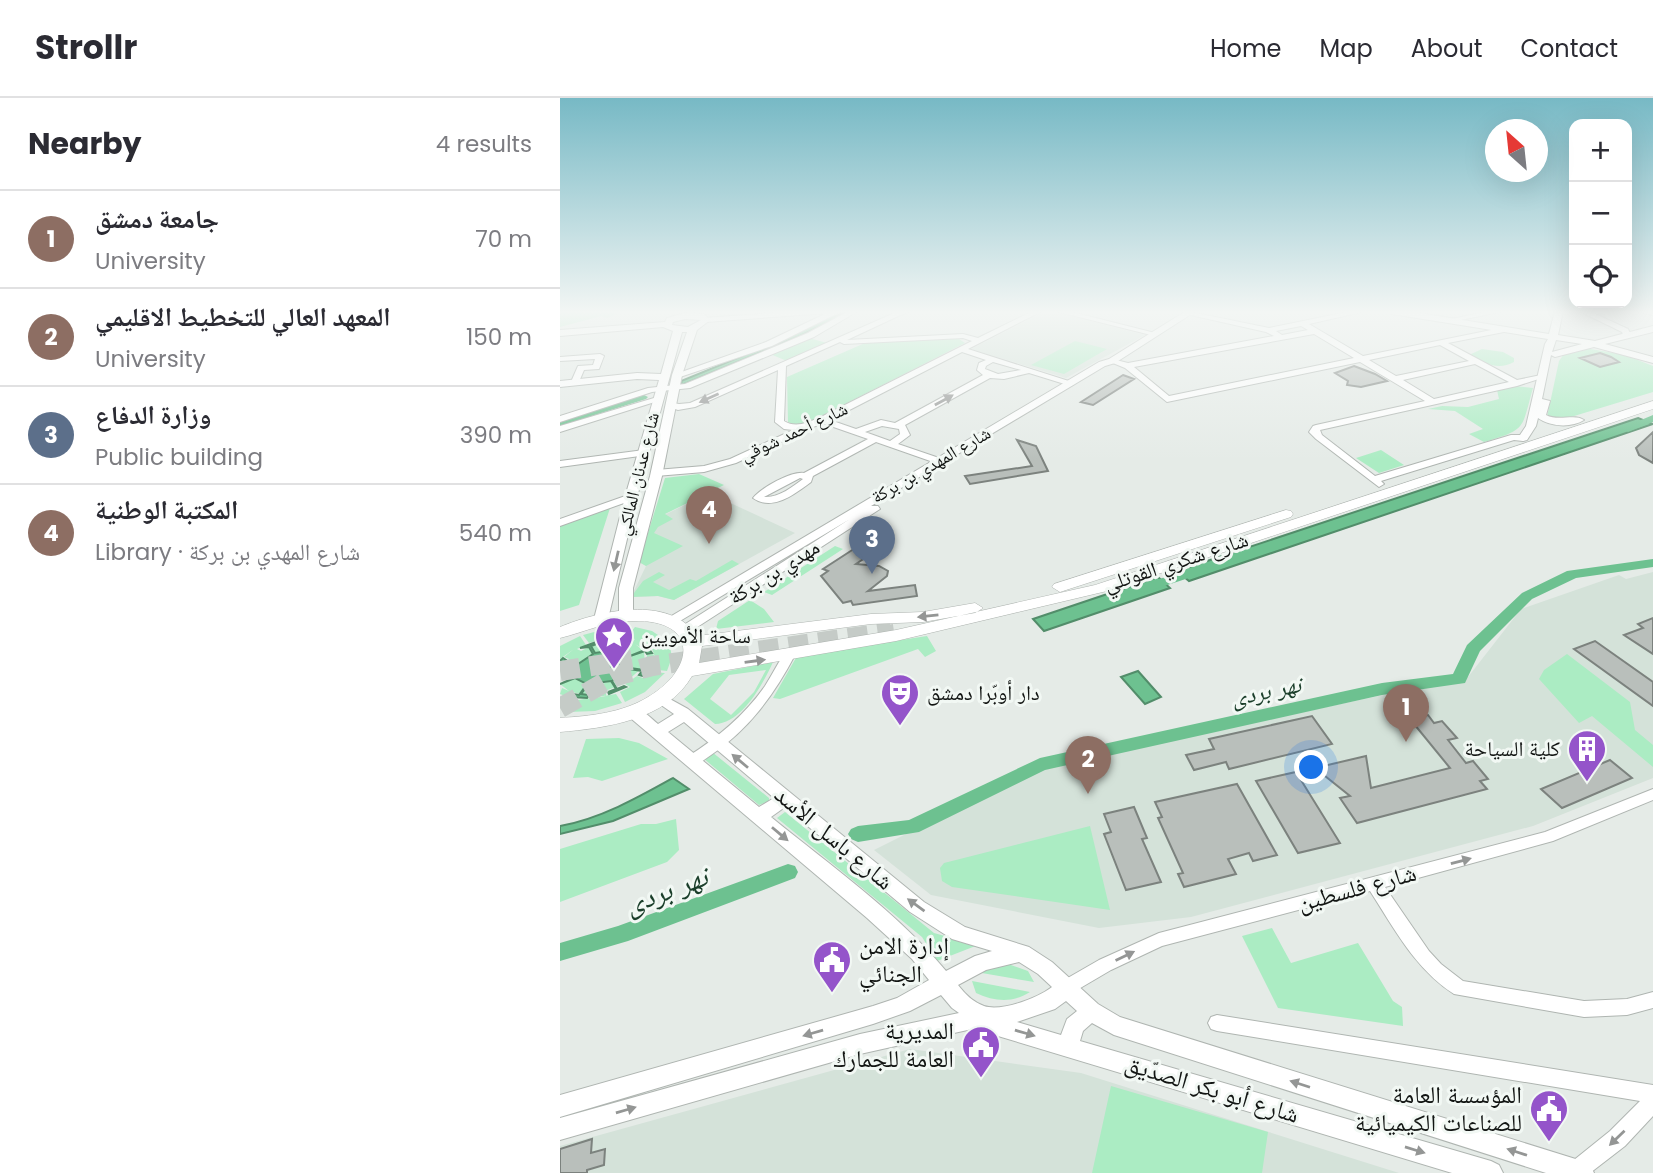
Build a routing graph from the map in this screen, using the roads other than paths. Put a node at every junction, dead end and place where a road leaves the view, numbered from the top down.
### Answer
1 (598, 361) edge
2 (667, 361) edge
3 (682, 361) edge
4 (718, 361) edge
5 (748, 361) edge
6 (793, 361) edge
7 (938, 361) edge
8 (990, 361) edge
9 (1000, 361) edge
10 (1112, 361) junction
11 (1155, 361) edge
12 (1350, 361) edge
13 (1365, 361) edge
14 (1478, 361) joint
15 (1548, 361) edge
16 (1550, 361) edge
17 (782, 366) junction
18 (1128, 366) junction
19 (1029, 370) junction
20 (677, 375) junction
21 (989, 375) junction
22 (1396, 379) junction
23 (575, 382) junction
24 (1540, 382) junction
25 (661, 383) junction
26 (1071, 383) junction
27 (1518, 383) junction
28 (560, 384) edge
29 (673, 388) junction
30 (1653, 397) edge
31 (1433, 402) junction
32 (670, 404) junction
33 (1653, 405) edge
34 (1029, 412) junction
35 (560, 419) edge
36 (822, 420) junction
37 (1579, 420) junction
38 (898, 425) junction
39 (810, 426) junction
40 (560, 429) edge
41 (856, 432) junction
42 (1522, 438) junction
43 (875, 439) junction
44 (891, 444) junction
45 (644, 453) junction
46 (939, 461) junction
47 (560, 464) edge
48 (656, 473) junction
49 (637, 475) junction
50 (806, 475) dead end
51 (1376, 482) junction
52 (631, 497) junction
53 (560, 523) edge
54 (702, 602) junction
55 (716, 608) junction
56 (626, 615) junction
57 (601, 619) junction
58 (682, 631) junction
59 (560, 634) edge
60 (789, 656) junction
61 (687, 671) junction
62 (659, 698) junction
63 (633, 712) junction
64 (685, 715) junction
65 (560, 725) edge
66 (656, 732) junction
67 (719, 743) junction
68 (692, 761) junction
69 (1653, 794) edge
70 (786, 799) junction
71 (758, 816) junction
72 (1374, 884) junction
73 (1021, 953) junction
74 (1045, 968) joint
75 (946, 983) junction
76 (1065, 989) junction
77 (1653, 1000) edge
78 (1091, 1011) junction
79 (983, 1017) junction
80 (1217, 1023) dead end
81 (1068, 1046) junction
82 (1653, 1094) edge
83 (1653, 1100) edge
84 (560, 1106) edge
85 (560, 1129) edge
86 (1579, 1172) edge
87 (1490, 1173) edge

1 - 23 street
2 - 25 main road, شارع عدنان المالكي
3 - 20 main road, شارع عدنان المالكي
4 - 20 street
5 - 29 street
6 - 17 street
7 - 36 street, شارع أحمد شوقي
8 - 21 street
9 - 19 street
10 - 18 street
10 - 26 main road, شارع المهدي بن بركة
10 - 34 main road, مهدي بن بركة
11 - 18 street
12 - 18 street
13 - 22 street
14 - 22 street
14 - 27 street
15 - 24 main road
16 - 37 main road
17 -> 32 street
17 - 39 street
19 - 21 street
19 - 26 street
20 - 29 main road, شارع عدنان المالكي
38 -> 21 street
22 - 31 street
23 - 25 main road
23 - 28 main road
24 - 27 street
24 - 42 main road
25 - 29 street
25 - 35 street
25 - 40 street
25 - 45 main road, شارع عدنان المالكي
26 - 34 main road, شارع المهدي بن بركة
27 - 31 street
29 - 32 main road, شارع عدنان المالكي
30 - 37 highway, شارع شكري القوتلي
31 - 51 street
32 - 48 main road, شارع عدنان المالكي
33 - 60 highway, شارع شكري القوتلي
34 - 46 main road, شارع المهدي بن بركة
34 - 55 main road, مهدي بن بركة
36 - 39 street, شارع أحمد شوقي
36 - 41 street
37 - 42 highway, شارع شكري القوتلي
38 - 41 street
38 - 44 street
39 - 48 street, شارع أحمد شوقي
41 - 43 street
42 - 51 highway, شارع شكري القوتلي
43 - 44 street
43 - 50 street
44 - 46 street
45 - 47 street
45 - 49 main road, شارع عدنان المالكي
46 - 54 main road, شارع المهدي بن بركة
48 - 49 main road
48 - 56 main road, شارع عدنان المالكي
49 - 52 main road, شارع عدنان المالكي
51 -> 58 highway, شارع شكري القوتلي
52 - 53 street
52 -> 57 main road, شارع عدنان المالكي
54 - 55 main road
54 - 58 main road, شارع المهدي بن بركة
55 - 58 main road, مهدي بن بركة
56 - 57 highway, شارع شكري القوتلي
56 - 58 highway, شارع شكري القوتلي
57 - 59 highway, شارع شكري القوتلي
58 - 61 highway
61 -> 60 highway, شارع شكري القوتلي
60 - 67 street
61 - 62 highway
62 - 63 highway
62 - 64 main road, شارع باسل الأسد
63 - 65 highway
63 - 66 main road, شارع باسل الأسد
64 - 66 main road
64 - 67 main road, شارع باسل الأسد
66 - 68 main road, شارع باسل الأسد
67 - 68 street
70 -> 67 main road, شارع باسل الأسد
68 - 71 main road, شارع باسل الأسد
72 -> 69 street, شارع فلسطين
70 - 71 main road
73 -> 70 main road, شارع باسل الأسد
71 -> 75 main road, شارع باسل الأسد
76 -> 72 street, شارع فلسطين
72 - 77 street
73 - 74 main road, شارع باسل الأسد
73 - 75 main road
74 - 76 main road, شارع أبو بكر الصدّيق
75 - 79 main road, شارع أبو بكر الصدّيق
75 -> 84 main road
76 - 78 main road, شارع أبو بكر الصدّيق
76 - 79 main road
78 - 81 main road
86 -> 78 main road, شارع أبو بكر الصدّيق
79 -> 81 main road, شارع أبو بكر الصدّيق
85 -> 79 main road
80 - 82 street
81 -> 87 main road, شارع أبو بكر الصدّيق
83 -> 86 street

